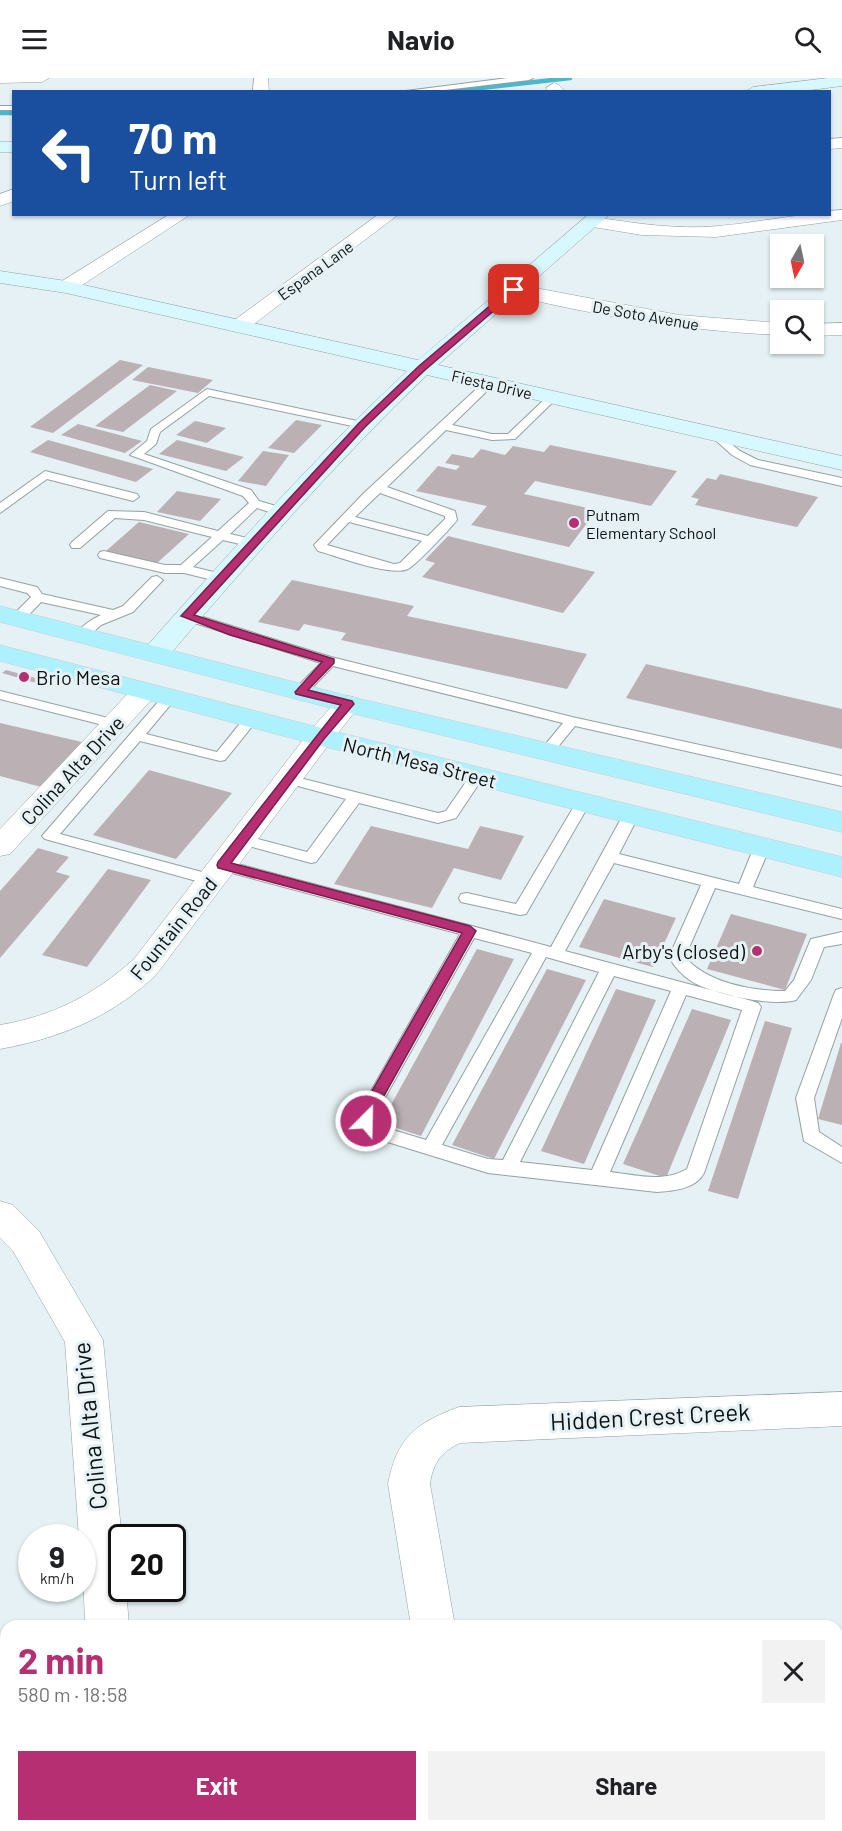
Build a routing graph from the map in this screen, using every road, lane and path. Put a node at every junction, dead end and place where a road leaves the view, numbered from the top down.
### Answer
1 (42, 78) edge
2 (529, 78) edge
3 (0, 79) edge
4 (842, 81) edge
5 (420, 90) edge
6 (769, 90) edge
7 (842, 215) edge
8 (180, 216) edge
9 (388, 216) edge
10 (597, 218) edge
11 (0, 277) edge
12 (66, 287) junction
13 (514, 290) junction
14 (239, 326) junction
15 (842, 328) edge
16 (770, 329) edge
17 (824, 329) edge
18 (422, 368) junction
19 (489, 383) junction
20 (552, 398) junction
21 (362, 425) junction
22 (443, 426) junction
23 (716, 435) junction
24 (842, 464) edge
25 (842, 482) edge
26 (379, 488) junction
27 (133, 497) dead end
28 (255, 504) junction
29 (0, 509) edge
30 (282, 512) junction
31 (346, 518) junction
32 (220, 535) junction
33 (431, 540) junction
34 (252, 543) junction
35 (76, 545) dead end
36 (104, 555) dead end
37 (184, 569) junction
38 (221, 578) junction
39 (157, 580) dead end
40 (0, 582) edge
41 (38, 597) junction
42 (112, 614) junction
43 (9, 616) edge
44 (187, 616) junction
45 (82, 635) junction
46 (0, 646) edge
47 (0, 653) edge
48 (156, 653) junction
49 (330, 661) junction
50 (300, 692) junction
51 (0, 695) edge
52 (157, 695) junction
53 (348, 704) junction
54 (251, 719) junction
55 (572, 720) junction
56 (126, 730) junction
57 (320, 737) junction
58 (547, 751) junction
59 (477, 776) junction
60 (288, 779) junction
61 (842, 781) edge
62 (355, 797) junction
63 (583, 803) junction
64 (631, 815) junction
65 (842, 822) edge
66 (243, 840) junction
67 (0, 847) edge
68 (762, 847) junction
69 (610, 857) junction
70 (842, 867) edge
71 (217, 873) junction
72 (710, 882) junction
73 (744, 890) junction
74 (467, 898) dead end
75 (842, 914) edge
76 (470, 931) junction
77 (842, 938) edge
78 (548, 952) junction
79 (609, 969) junction
80 (681, 988) junction
81 (842, 994) edge
82 (0, 1037) edge
83 (432, 1148) junction
84 (842, 1156) edge
85 (508, 1168) junction
86 (598, 1178) junction
87 (0, 1215) edge
88 (842, 1409) edge
89 (107, 1620) edge
90 (432, 1620) edge

1 - 3 street
2 - 5 lane
4 - 6 street
7 - 10 street
8 - 12 street
9 - 14 street, Espana Lane
10 - 13 street
11 - 12 street, Fiesta Drive
12 - 14 street, Fiesta Drive
13 - 16 street, De Soto Avenue
13 - 18 street
14 - 18 street, Fiesta Drive
15 - 17 street
18 - 19 street, Fiesta Drive
18 - 21 street
19 - 20 street, Fiesta Drive
19 - 22 lane
20 - 22 lane
20 - 23 street, Fiesta Drive
21 - 28 lane
21 - 30 street
22 - 26 lane
23 - 24 street, Fiesta Drive
23 - 25 lane
26 - 31 lane
26 - 33 lane
27 - 29 lane
28 - 30 lane
28 - 32 lane
30 - 34 street
31 - 33 lane
31 - 33 lane
32 - 34 lane
32 - 35 lane
32 - 37 lane
34 - 38 street
36 - 37 lane
37 - 38 lane
38 - 44 street
39 - 42 lane
40 - 41 lane
41 - 42 lane
41 - 43 lane
42 - 45 lane
43 - 45 main road, North Mesa Street
44 - 48 street
44 - 49 lane
45 - 48 main road, North Mesa Street
46 - 48 main road
47 - 52 main road, North Mesa Street
48 - 50 main road, North Mesa Street
48 - 52 main road
49 - 50 lane
49 - 55 lane
50 - 53 main road, North Mesa Street
51 - 56 lane
52 - 54 main road, North Mesa Street
52 - 56 street, Colina Alta Drive
53 - 57 street, Fountain Road
53 - 58 main road, North Mesa Street
54 - 56 lane
54 - 57 main road, North Mesa Street
55 - 58 lane
55 - 61 lane
56 - 67 street, Colina Alta Drive
56 - 71 lane
57 - 59 main road, North Mesa Street
57 - 60 street, Fountain Road
58 - 65 main road, North Mesa Street
59 - 62 lane
59 - 63 main road, North Mesa Street
60 - 62 lane
60 - 66 street, Fountain Road
62 - 66 lane
63 - 64 main road, North Mesa Street
63 - 74 lane
64 - 68 main road, North Mesa Street
64 - 69 lane
66 - 71 street, Fountain Road
68 - 70 main road, North Mesa Street
68 - 73 lane
69 - 72 lane
69 - 78 lane
71 - 76 lane
71 - 82 street, Fountain Road
72 - 73 lane
72 - 77 lane
73 - 75 lane
76 - 78 lane
76 - 83 lane
78 - 79 lane
78 - 83 lane
79 - 80 lane
79 - 85 lane
80 - 86 lane
80 - 86 lane
81 - 84 lane
83 - 85 lane
85 - 86 lane
87 - 89 street, Colina Alta Drive
88 - 90 street, Hidden Crest Creek

